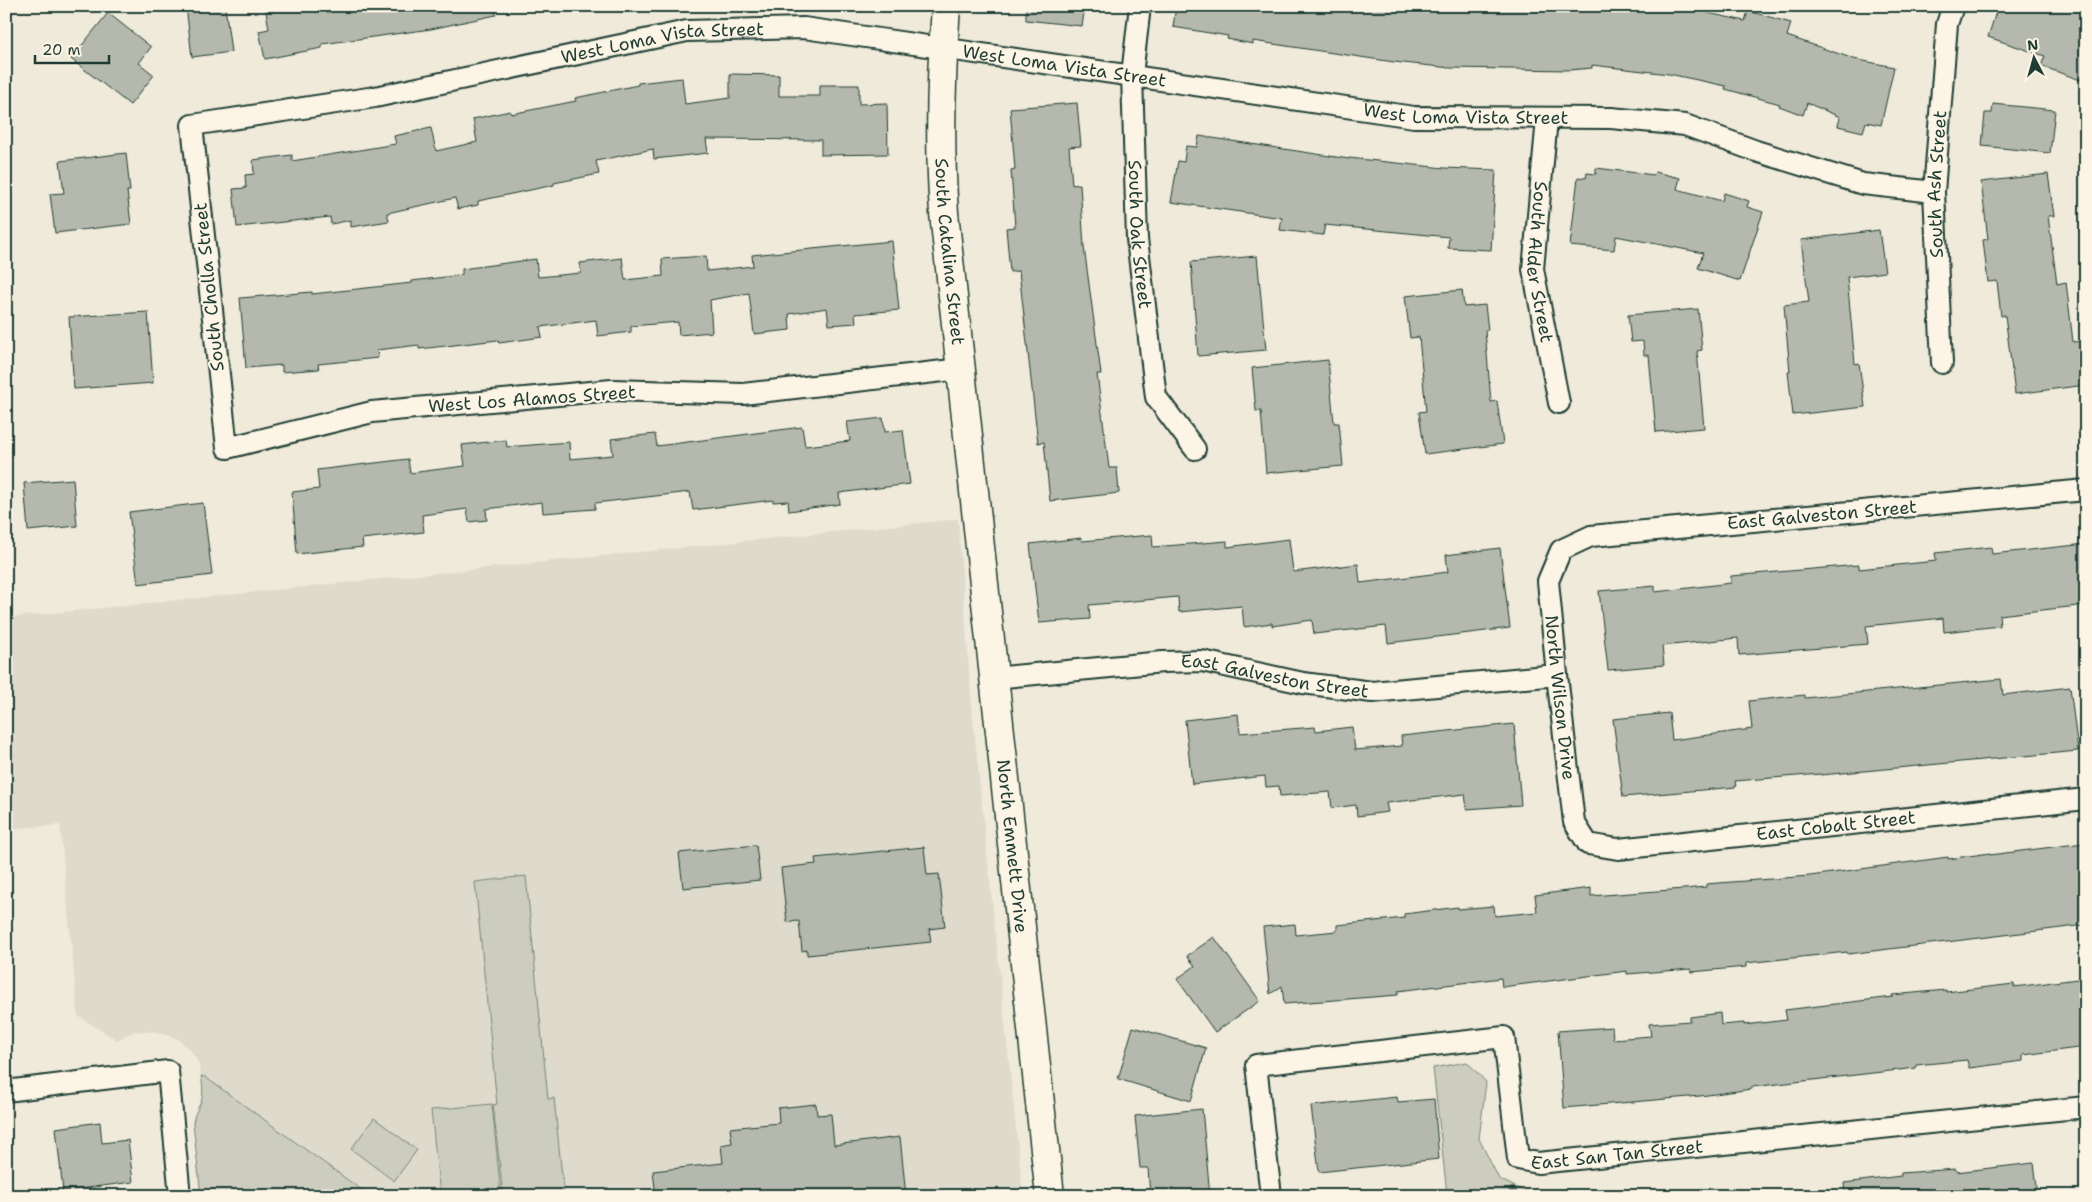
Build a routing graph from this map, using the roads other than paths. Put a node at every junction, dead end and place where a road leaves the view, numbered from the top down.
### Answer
1 (946, 6) edge
2 (1140, 6) edge
3 (1953, 6) edge
4 (943, 48) junction
5 (1132, 76) junction
6 (1547, 119) junction
7 (192, 125) joint
8 (1934, 192) junction
9 (1942, 363) dead end
10 (961, 369) junction
11 (1559, 403) dead end
12 (227, 448) joint
13 (1195, 449) dead end
14 (2086, 490) edge
15 (973, 497) joint
16 (1561, 550) joint
17 (1557, 675) junction
18 (993, 678) junction
19 (2086, 800) edge
20 (1588, 844) joint
21 (6, 1091) edge
22 (2086, 1107) edge
23 (180, 1196) edge
24 (1050, 1196) edge
25 (1271, 1196) edge

1 - 4 street, South Catalina Street
2 - 5 street, South Oak Street
3 - 8 street, South Ash Street
4 - 5 street, West Loma Vista Street
4 - 7 street, West Loma Vista Street
4 - 10 street, South Catalina Street
5 - 6 street, West Loma Vista Street
5 - 13 street, South Oak Street
6 - 8 street, West Loma Vista Street
6 - 11 street, South Alder Street
7 - 12 street, South Cholla Street
8 - 9 street, South Ash Street
10 - 12 street, West Los Alamos Street
10 - 15 street, South Catalina Street
14 - 16 street, East Galveston Street
15 - 18 street, North Emmett Drive
16 - 17 street, North Wilson Drive
17 - 18 street, East Galveston Street
17 - 20 street, North Wilson Drive
18 - 24 street, North Emmett Drive
19 - 20 street, East Cobalt Street
21 - 23 street
22 - 25 street, East San Tan Street

